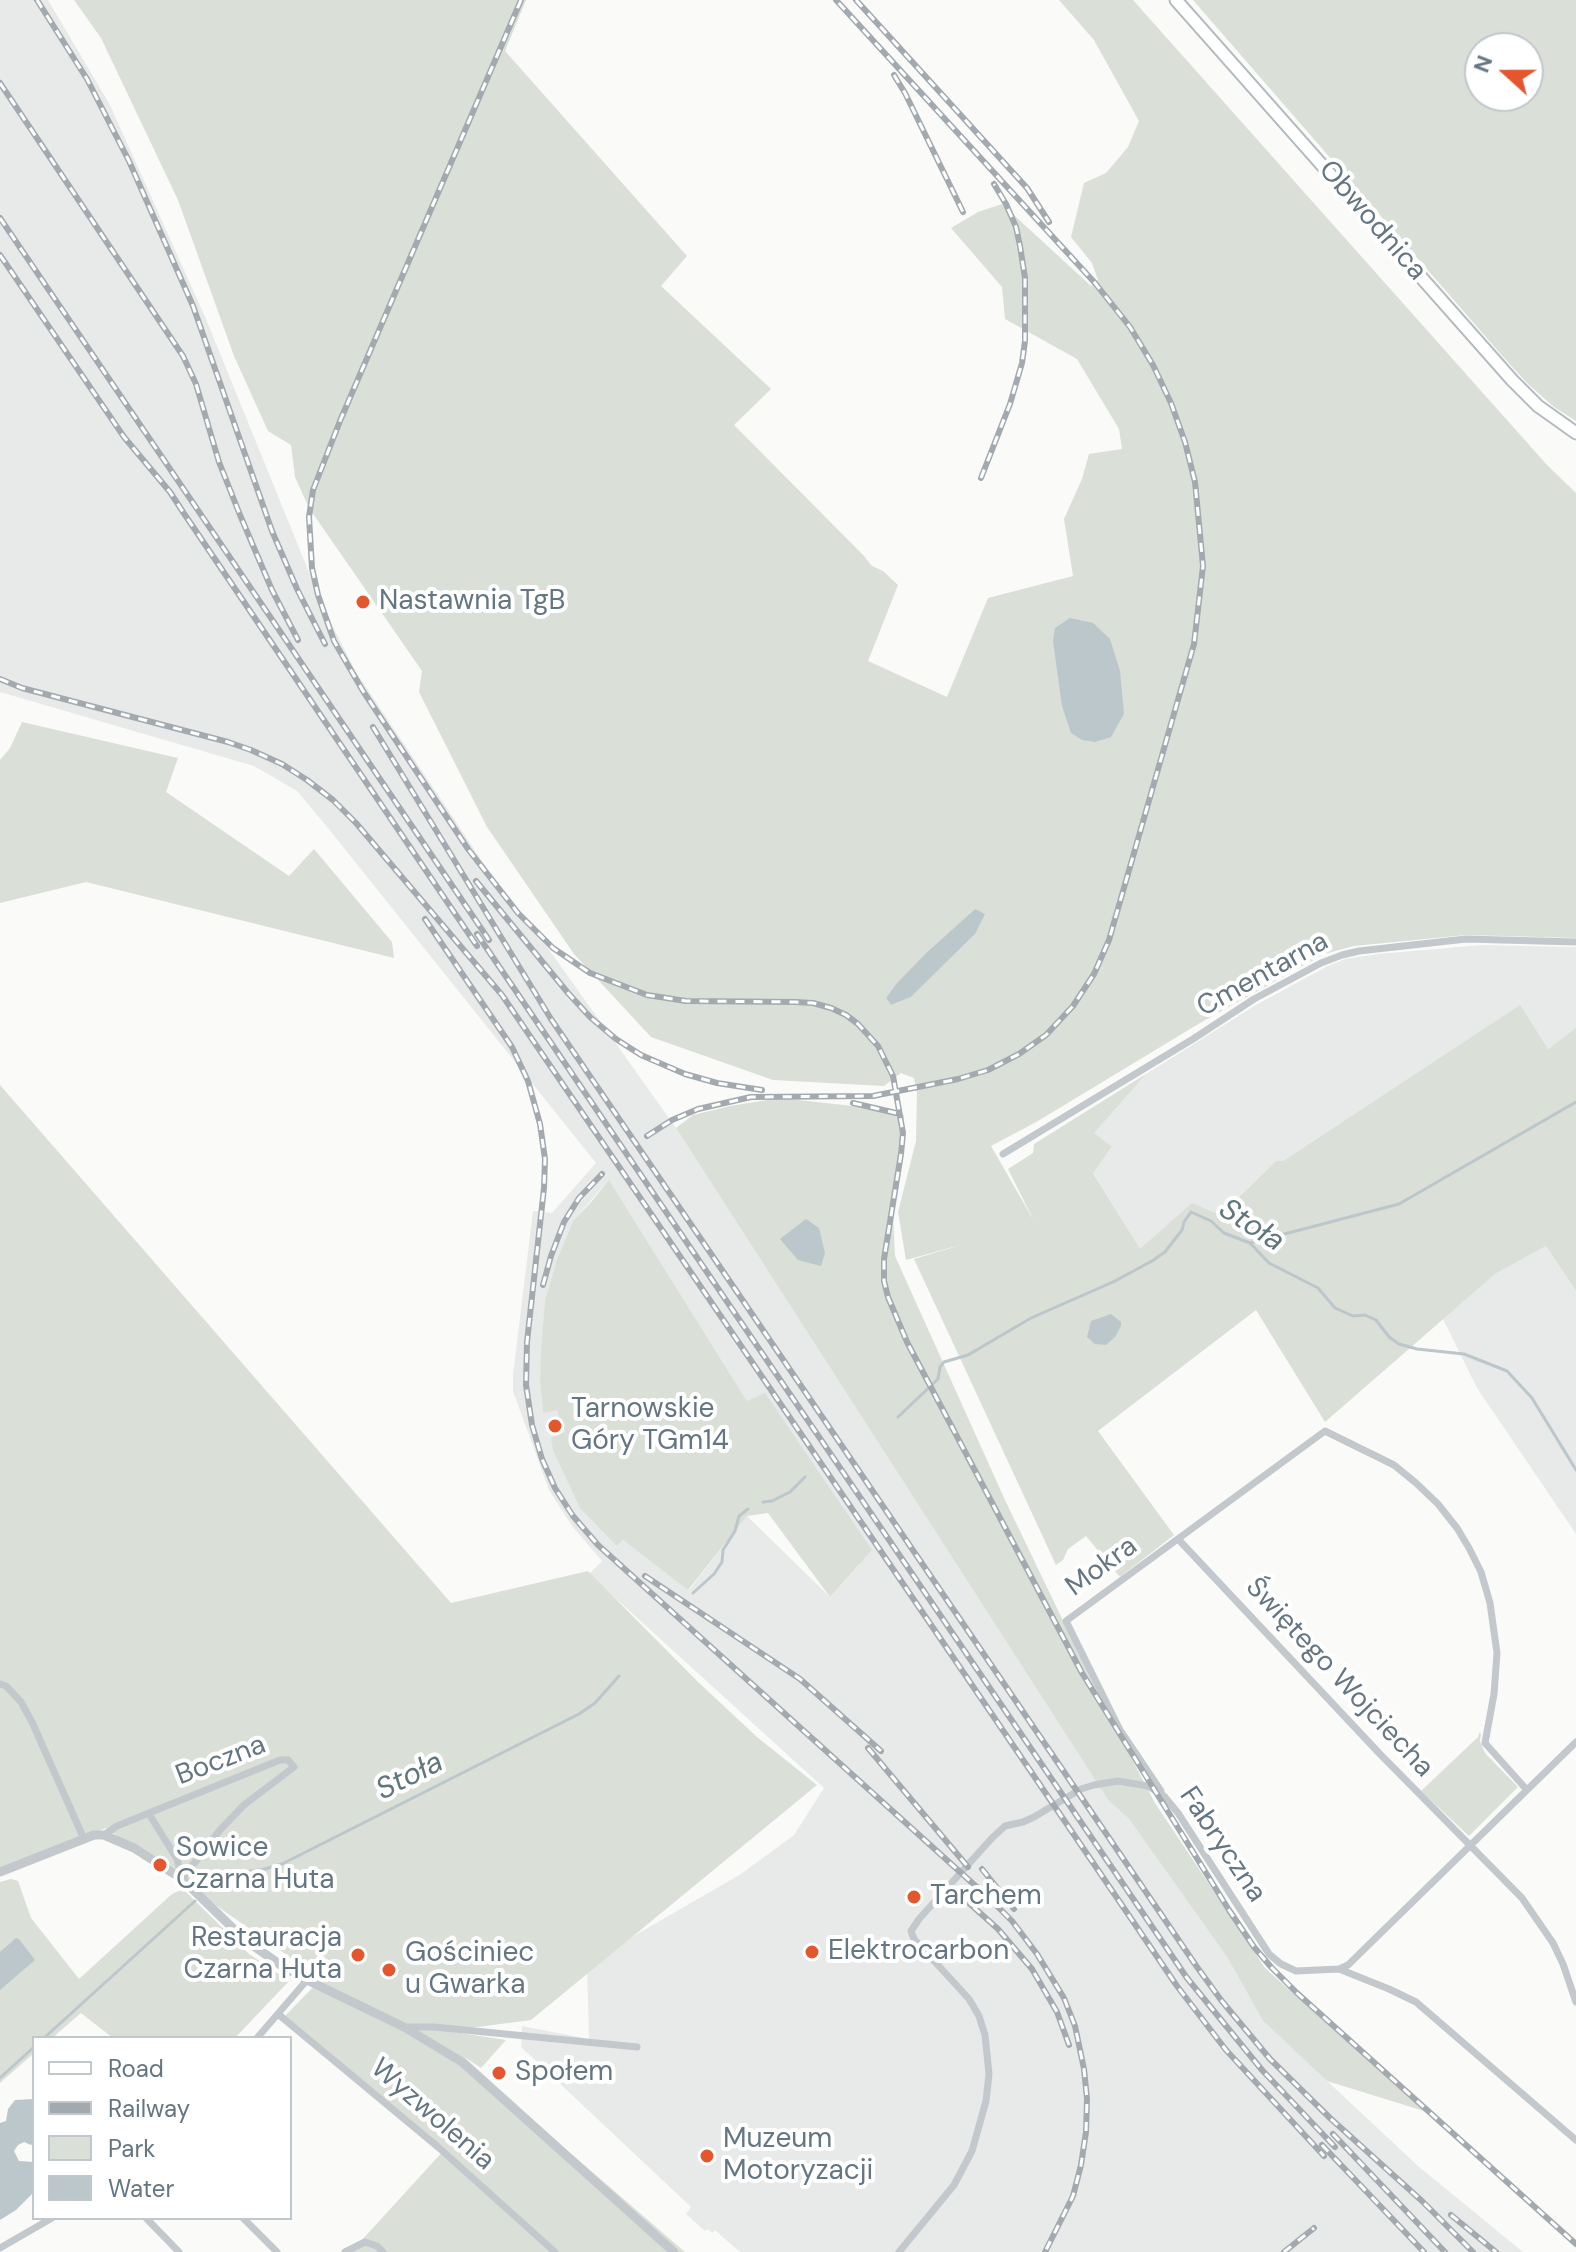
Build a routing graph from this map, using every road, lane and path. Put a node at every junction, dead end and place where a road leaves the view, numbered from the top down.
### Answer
1 (1176, 0) edge
2 (1576, 433) edge
3 (1576, 942) edge
4 (1003, 1154) dead end
5 (1178, 1539) junction
6 (0, 1684) edge
7 (1576, 1742) edge
8 (1527, 1790) junction
9 (1164, 1796) junction
10 (149, 1814) junction
11 (104, 1835) junction
12 (84, 1839) junction
13 (1471, 1845) junction
14 (0, 1872) edge
15 (182, 1879) junction
16 (1339, 1969) junction
17 (307, 1980) junction
18 (1576, 2002) edge
19 (278, 2014) junction
20 (404, 2027) junction
21 (259, 2036) edge
22 (637, 2047) dead end
23 (1576, 2140) edge
24 (49, 2220) edge
25 (148, 2220) edge
26 (245, 2220) edge
27 (0, 2248) edge
28 (179, 2252) edge
29 (277, 2252) edge
30 (345, 2252) edge
31 (383, 2252) edge
32 (555, 2252) edge
33 (674, 2252) edge
34 (899, 2252) edge

1 - 2 main road, Obwodnica
3 - 4 street, Cmentarna
5 - 8 street, Mokra
5 - 9 street, Mokra
5 - 13 street, Świętego Wojciecha
6 - 12 street
7 - 8 street
8 - 13 street
9 - 16 street, Fabryczna
9 - 34 street, Fabryczna
10 - 11 street, Boczna
10 - 15 street
10 - 15 street, Boczna
11 - 12 street
11 - 15 street
12 - 14 street
13 - 16 street
13 - 18 street, Świętego Wojciecha
15 - 17 street
16 - 23 street
17 - 19 street
17 - 20 street
19 - 21 street
19 - 32 street, Wyzwolenia
20 - 22 street
20 - 33 street
24 - 27 street
25 - 28 street
26 - 29 street
30 - 31 street

